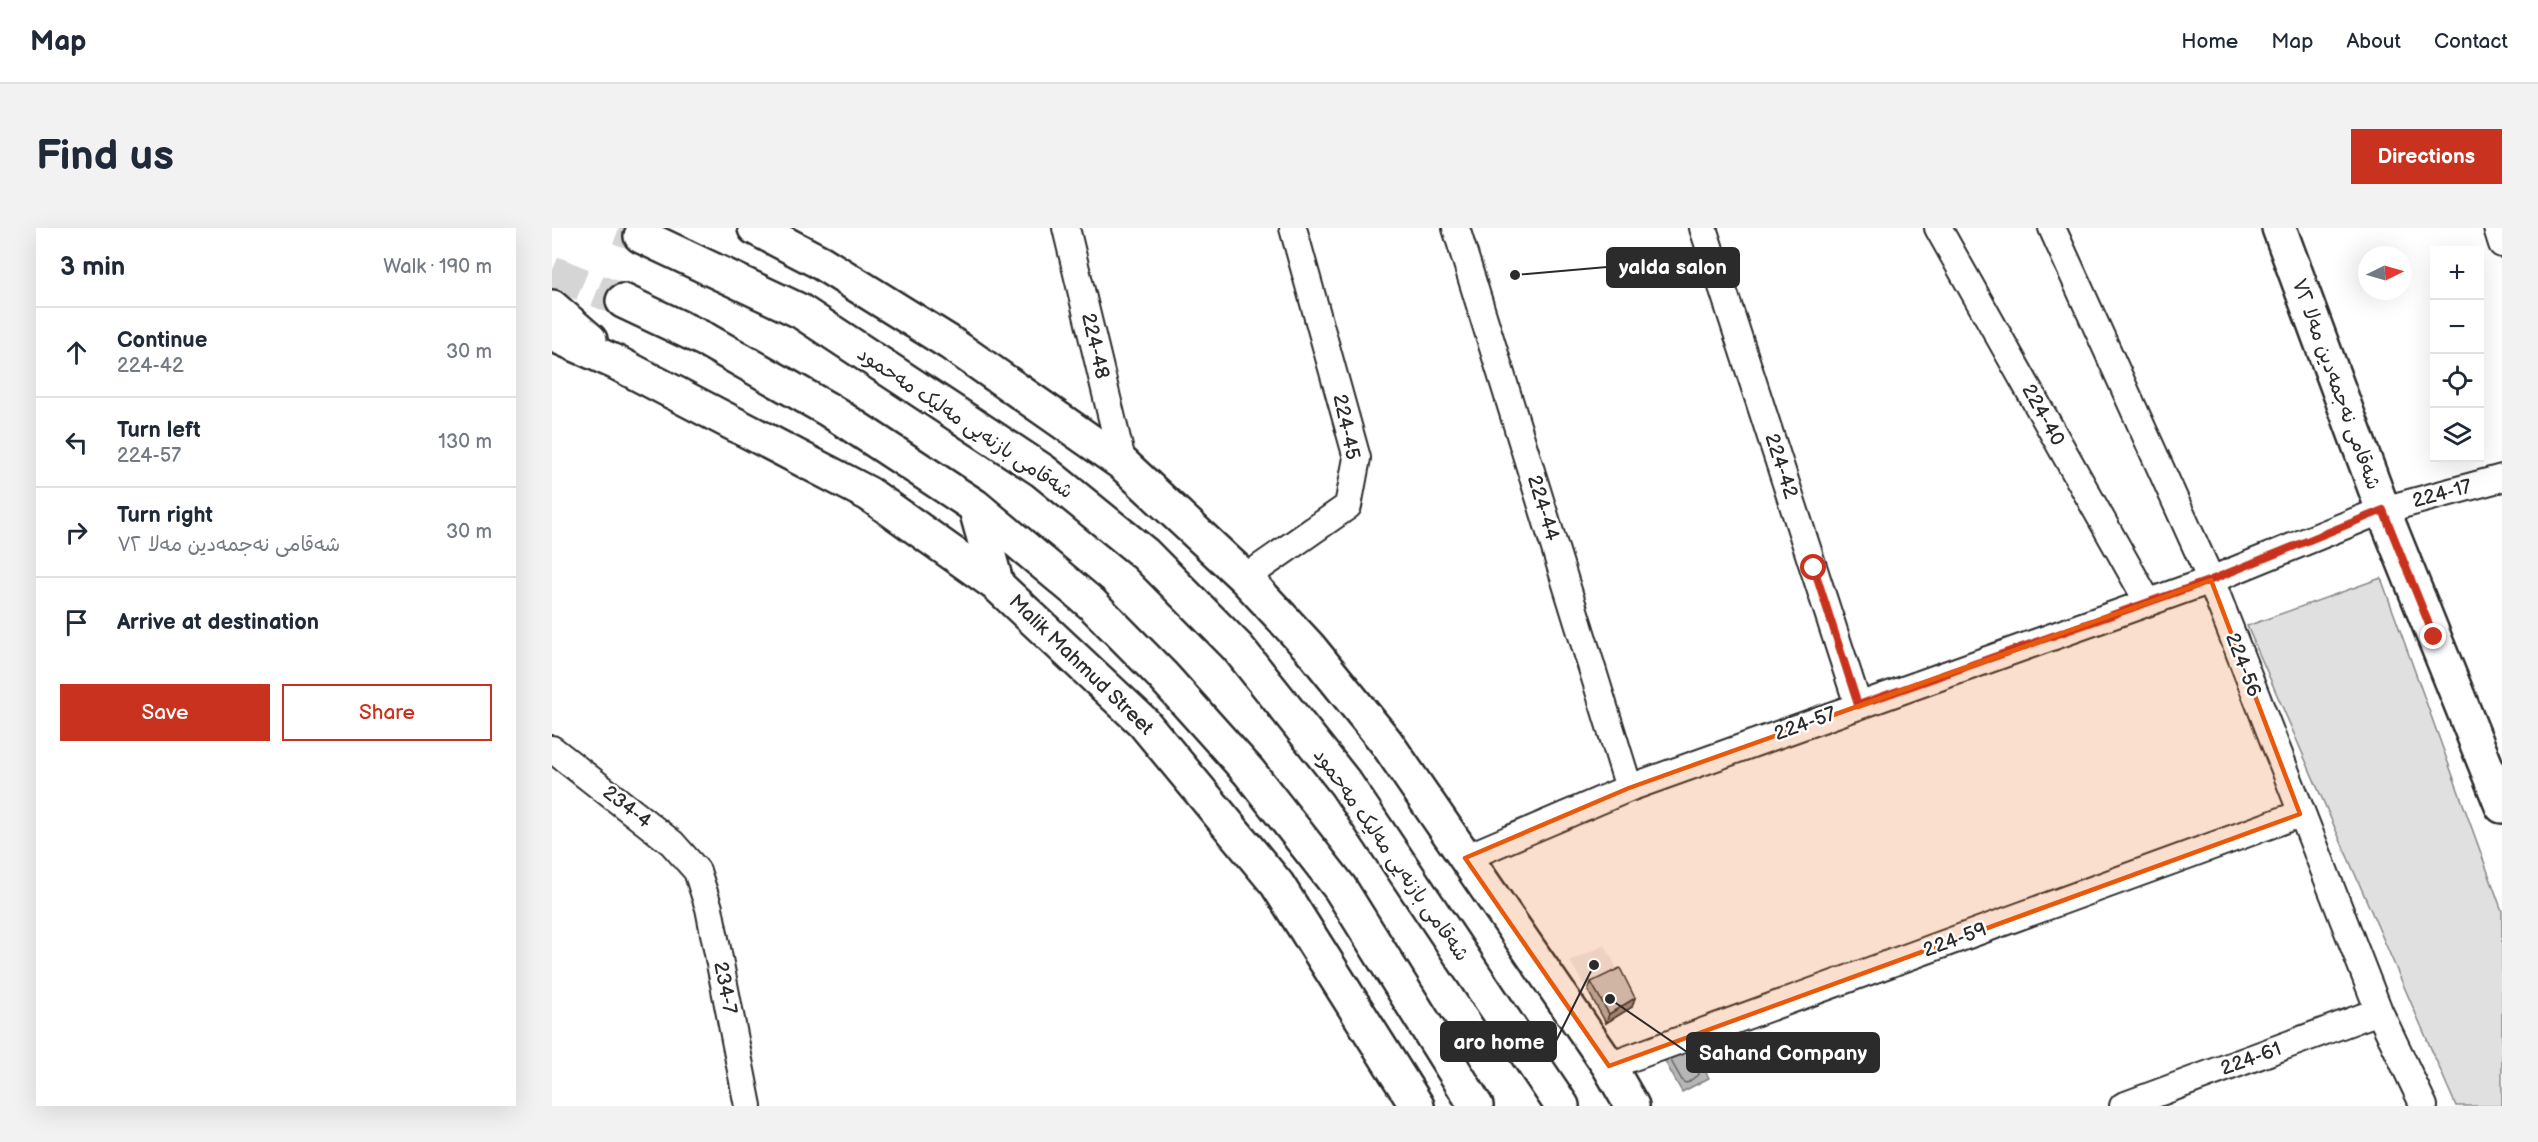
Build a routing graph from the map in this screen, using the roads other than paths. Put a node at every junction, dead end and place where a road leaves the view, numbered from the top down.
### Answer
1 (755, 228) edge
2 (1065, 228) edge
3 (1293, 228) edge
4 (1456, 228) edge
5 (1703, 228) edge
6 (1938, 228) edge
7 (2052, 228) edge
8 (2279, 228) edge
9 (2497, 228) edge
10 (640, 236) tunnel mouth
11 (2502, 244) edge
12 (623, 301) tunnel mouth
13 (552, 308) edge
14 (552, 334) edge
15 (552, 355) edge
16 (617, 363) junction
17 (1123, 464) junction
18 (2502, 478) edge
19 (975, 506) junction
20 (2383, 510) junction
21 (1245, 578) junction
22 (2211, 580) junction
23 (997, 585) junction
24 (2148, 603) junction
25 (1858, 705) junction
26 (552, 749) edge
27 (1629, 788) junction
28 (2502, 806) edge
29 (2300, 814) junction
30 (1465, 858) junction
31 (697, 871) joint
32 (2379, 1011) junction
33 (1609, 1066) junction
34 (748, 1106) edge
35 (1417, 1106) edge
36 (1476, 1106) edge
37 (1562, 1106) edge
38 (1632, 1106) edge
39 (2123, 1106) edge
40 (2424, 1106) edge

1 - 17 main road
2 - 17 street, 224-48
3 - 21 street, 224-45
4 - 27 street, 224-44
5 - 25 street, 224-42
6 - 24 street, 224-40
7 - 22 street, 224-56
8 - 20 main road, شەقامی نەجمەدین مەلا ٧٢
9 - 11 street
10 - 37 main road, شەقامی بازنەیی مەلیک مەحمود
12 - 19 main road
13 - 16 main road
14 - 16 main road
15 - 16 main road
16 - 23 main road, Malik Mahmud Street
17 - 21 main road
18 - 20 street, 224-17
19 - 23 main road
19 - 36 main road
20 - 22 street, 224-57
20 - 28 main road, شەقامی نەجمەدین مەلا ٧٢
21 - 30 main road
22 - 24 street, 224-57
22 - 29 street, 224-56
23 - 35 main road, Malik Mahmud Street
24 - 25 street, 224-57
25 - 27 street, 224-57
26 - 31 street, 234-4
27 - 30 street, 224-57
29 - 32 street, 224-56
29 - 33 street, 224-59
30 - 33 main road
31 - 34 street, 234-7
32 - 39 street, 224-61
32 - 40 street, 224-56
33 - 38 main road

